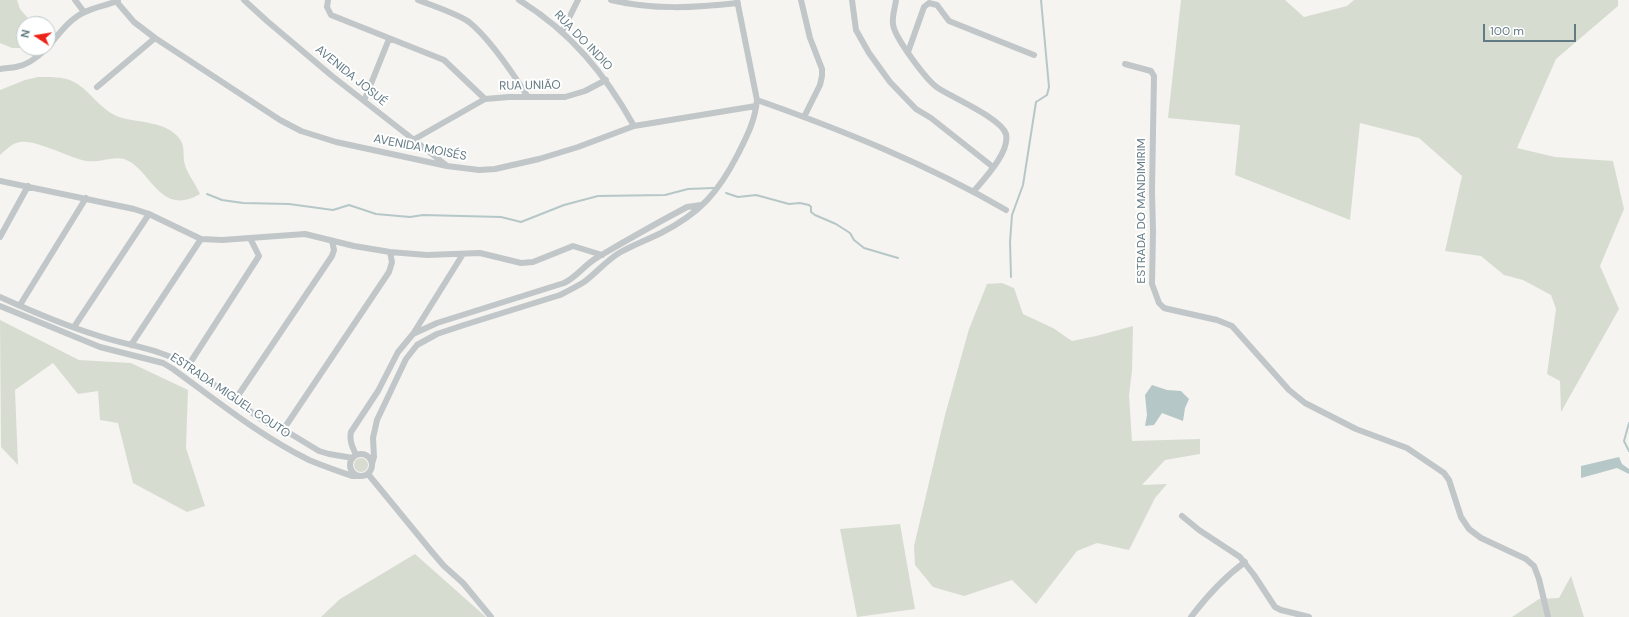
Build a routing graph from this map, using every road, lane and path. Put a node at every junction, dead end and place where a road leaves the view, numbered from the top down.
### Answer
1 (75, 0) edge
2 (244, 0) edge
3 (328, 0) edge
4 (418, 0) edge
5 (519, 0) edge
6 (578, 0) edge
7 (611, 0) edge
8 (667, 0) edge
9 (800, 0) edge
10 (852, 0) edge
11 (896, 0) edge
12 (117, 1) edge
13 (737, 2) edge
14 (667, 8) junction
15 (84, 12) junction
16 (562, 32) junction
17 (56, 36) edge
18 (155, 38) junction
19 (389, 39) junction
20 (908, 52) junction
21 (1034, 55) dead end
22 (38, 56) edge
23 (1125, 64) dead end
24 (0, 69) edge
25 (606, 80) junction
26 (97, 87) dead end
27 (528, 97) junction
28 (485, 100) junction
29 (364, 101) junction
30 (756, 103) junction
31 (804, 116) junction
32 (634, 126) junction
33 (413, 140) junction
34 (447, 166) junction
35 (993, 167) junction
36 (0, 182) edge
37 (28, 186) junction
38 (974, 191) junction
39 (86, 198) junction
40 (701, 205) junction
41 (1006, 210) dead end
42 (149, 214) junction
43 (0, 237) edge
44 (250, 238) junction
45 (201, 239) junction
46 (332, 241) junction
47 (390, 252) junction
48 (463, 254) junction
49 (602, 254) junction
50 (0, 296) edge
51 (20, 305) junction
52 (0, 306) edge
53 (74, 327) junction
54 (414, 334) junction
55 (104, 338) junction
56 (131, 345) junction
57 (100, 347) junction
58 (188, 366) junction
59 (235, 400) junction
60 (284, 430) junction
61 (354, 456) junction
62 (372, 464) junction
63 (368, 474) junction
64 (357, 476) junction
65 (1182, 516) dead end
66 (1245, 562) junction
67 (491, 617) edge
68 (1191, 617) edge
69 (1309, 617) edge
70 (1548, 617) edge

1 - 15 street
2 - 29 street, AVENIDA JOSUÉ
3 - 19 street
4 - 27 street
5 - 16 street, RUA DO INDIO
6 - 16 street
7 - 14 street
8 - 14 street
9 - 31 street
10 - 35 street
11 - 20 street
12 - 15 street
12 - 18 street, AVENIDA MOISÉS
13 - 14 street
13 - 30 street
15 - 17 street
16 - 25 street, RUA DO INDIO
18 - 26 street
18 - 34 street, AVENIDA MOISÉS
19 - 28 street
19 - 29 street
20 - 21 street
20 - 35 street
22 - 24 street
23 - 70 street, ESTRADA DO MANDIMIRIM
25 - 27 street, RUA UNIÃO
25 - 32 street, RUA DO INDIO
27 - 28 street, RUA UNIÃO
28 - 33 street, RUA UNIÃO
29 - 33 street, AVENIDA JOSUÉ
30 - 31 street
30 - 32 street, AVENIDA MOISÉS
30 - 40 street
31 - 38 street
32 - 34 street, AVENIDA MOISÉS
33 - 34 street, AVENIDA JOSUÉ
35 - 38 street
36 - 37 street
37 - 39 street
37 - 43 street
38 - 41 street
39 - 42 street
39 - 51 street
40 - 49 street
40 - 62 street
42 - 45 street
42 - 53 street
44 - 45 street
44 - 46 street
44 - 58 street
45 - 56 street
46 - 47 street
46 - 59 street
47 - 48 street
47 - 60 street
48 - 49 street
48 - 54 street
49 - 54 street
50 - 51 street
51 - 53 street
52 - 57 street, ESTRADA MIGUEL COUTO
53 - 55 street
54 - 61 street
55 - 56 street
55 - 57 street
56 - 58 street
57 - 64 street, ESTRADA MIGUEL COUTO
58 - 59 street
59 - 60 street
60 - 61 street
61 - 62 street
61 - 64 street
62 - 63 street
63 - 64 street
63 - 67 street
65 - 66 street
66 - 68 street
66 - 69 street

